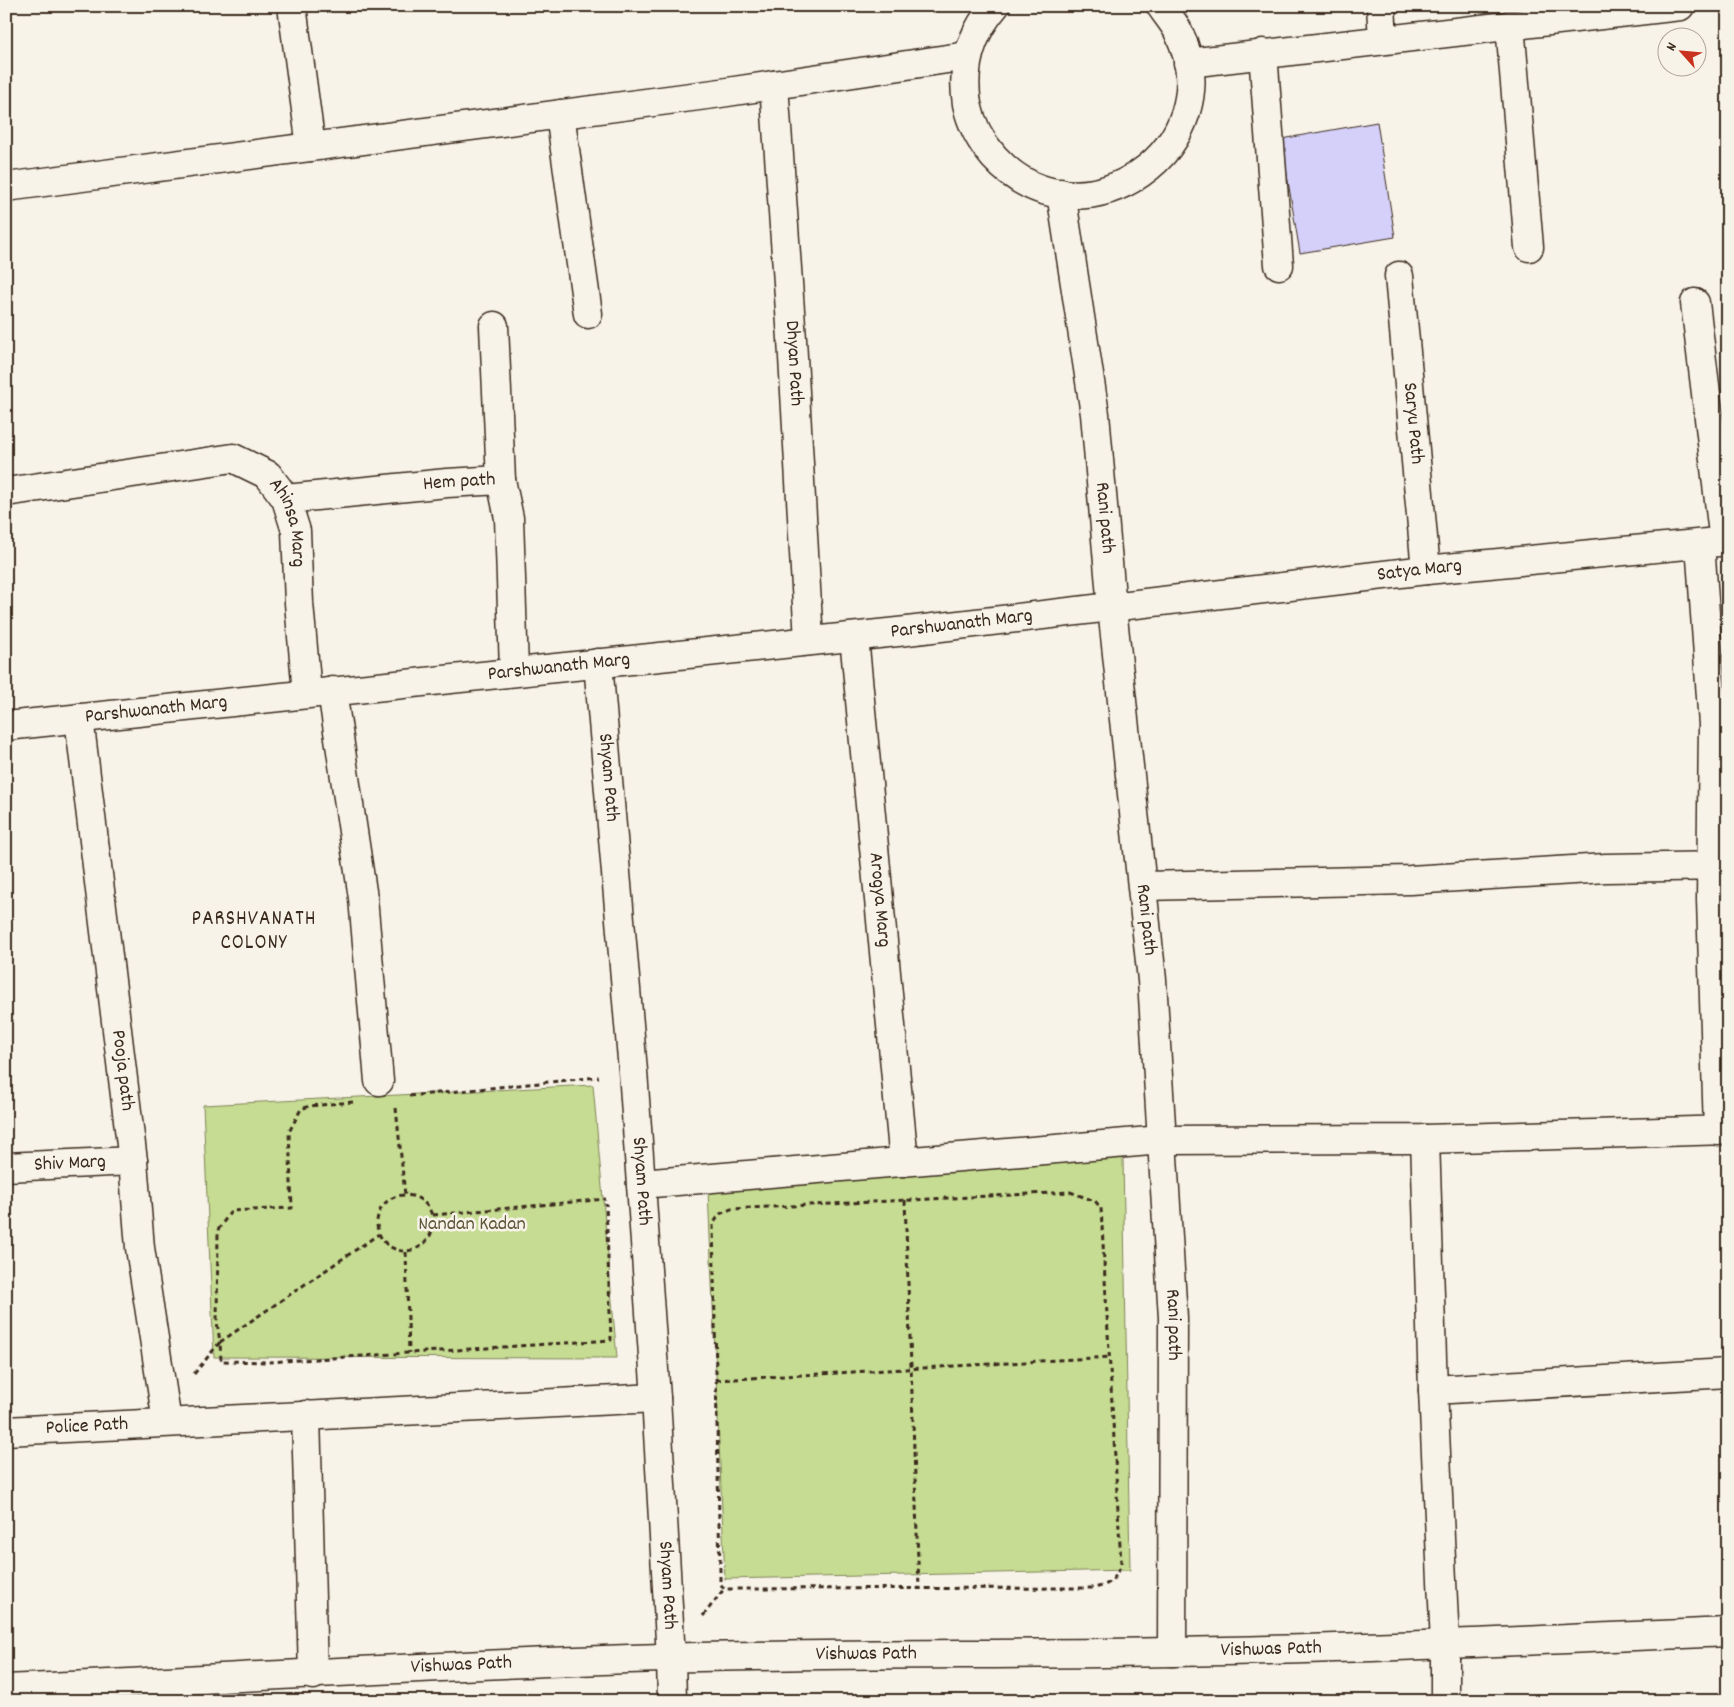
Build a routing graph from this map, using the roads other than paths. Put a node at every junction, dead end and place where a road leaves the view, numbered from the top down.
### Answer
1 (292, 6) edge
2 (995, 6) edge
3 (1161, 6) edge
4 (1381, 6) edge
5 (1680, 6) edge
6 (1635, 9) edge
7 (1510, 25) junction
8 (1383, 39) junction
9 (1263, 54) junction
10 (967, 56) junction
11 (1188, 63) junction
12 (774, 85) junction
13 (560, 114) junction
14 (311, 147) junction
15 (6, 187) edge
16 (1061, 193) junction
17 (1529, 247) dead end
18 (1279, 264) dead end
19 (1399, 276) dead end
20 (1695, 303) dead end
21 (588, 314) dead end
22 (494, 326) dead end
23 (501, 480) junction
24 (6, 492) edge
25 (286, 499) junction
26 (1717, 542) edge
27 (1426, 570) junction
28 (1112, 608) junction
29 (854, 637) junction
30 (809, 641) junction
31 (598, 663) junction
32 (514, 671) junction
33 (320, 692) junction
34 (78, 718) junction
35 (6, 726) edge
36 (1719, 867) edge
37 (1142, 886) junction
38 (379, 1081) dead end
39 (1723, 1130) edge
40 (1426, 1139) junction
41 (1162, 1140) junction
42 (133, 1161) junction
43 (904, 1162) junction
44 (6, 1167) edge
45 (641, 1184) junction
46 (1728, 1374) edge
47 (1433, 1390) junction
48 (656, 1398) junction
49 (166, 1416) junction
50 (306, 1416) junction
51 (6, 1431) edge
52 (1728, 1632) edge
53 (1445, 1644) junction
54 (1172, 1652) junction
55 (671, 1658) junction
56 (313, 1675) junction
57 (6, 1689) edge
58 (672, 1701) edge
59 (1445, 1701) edge

1 - 14 street
2 - 10 street
3 - 11 street
4 - 8 street
5 - 6 street
6 - 7 street
7 - 8 street
7 - 17 street
8 - 9 street
9 - 11 street
9 - 18 street
10 - 12 street
10 - 16 street
11 - 16 street
12 - 13 street
12 - 30 street, Dhyan Path
13 - 14 street
13 - 21 street
14 - 15 street
16 - 28 street, Rani path
19 - 27 street, Saryu Path
20 - 26 street
22 - 23 street
23 - 25 street, Hem path
23 - 32 street, Hem path
24 - 25 street, Ahinsa Marg
25 - 33 street, Ahinsa Marg
26 - 27 street, Satya Marg
26 - 36 street
27 - 28 street, Satya Marg
28 - 29 street, Parshwanath Marg
28 - 37 street, Rani path
29 - 30 street, Parshwanath Marg
29 - 43 street, Arogya Marg
30 - 31 street, Parshwanath Marg
31 - 32 street, Parshwanath Marg
31 - 45 street, Shyam Path
32 - 33 street, Parshwanath Marg
33 - 34 street, Parshwanath Marg
33 - 38 street, Ahinsa Marg
34 - 35 street, Parshwanath Marg
34 - 42 street, Pooja path
36 - 37 street
36 - 39 street
37 - 41 street, Rani path
39 - 40 street
40 - 41 street
40 - 47 street
41 - 43 street
41 - 54 street, Rani path
42 - 44 street, Shiv Marg
42 - 49 street, Pooja path
43 - 45 street
45 - 48 street, Shyam Path
46 - 47 street
47 - 53 street
48 - 50 street, Police Path
48 - 55 street, Shyam Path
49 - 50 street, Police Path
49 - 51 street, Police Path
50 - 56 street
52 - 53 street, Vishwas Path
53 - 54 street, Vishwas Path
53 - 59 street
54 - 55 street, Vishwas Path
55 - 56 street, Vishwas Path
55 - 58 street, Shyam Path
56 - 57 street, Vishwas Path

